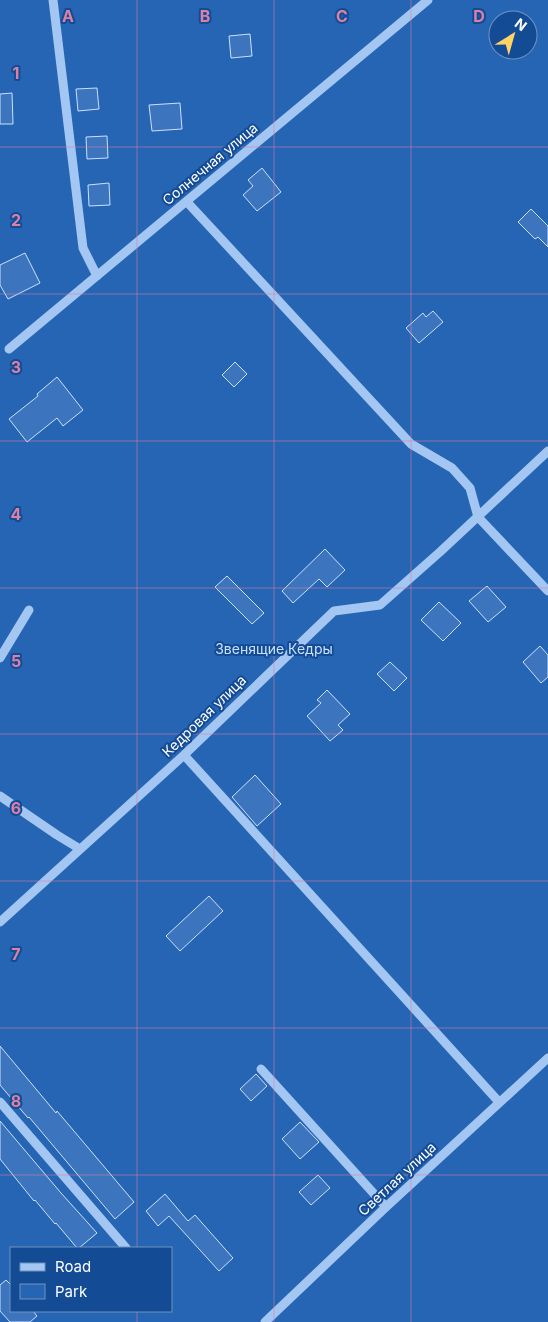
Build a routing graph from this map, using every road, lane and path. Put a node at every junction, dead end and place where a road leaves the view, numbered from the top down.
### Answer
1 (53, 0) edge
2 (428, 0) edge
3 (187, 202) junction
4 (97, 276) junction
5 (9, 349) dead end
6 (548, 452) edge
7 (478, 517) junction
8 (548, 591) edge
9 (29, 610) dead end
10 (0, 658) edge
11 (184, 755) junction
12 (0, 796) edge
13 (80, 849) junction
14 (0, 922) edge
15 (548, 1058) edge
16 (261, 1069) dead end
17 (0, 1102) edge
18 (500, 1102) junction
19 (386, 1207) junction
20 (125, 1247) edge
21 (265, 1322) edge

1 - 4 street
2 - 3 street, Солнечная улица
3 - 4 street, Солнечная улица
3 - 7 street
4 - 5 street, Солнечная улица
6 - 7 street, Кедровая улица
7 - 8 street
7 - 11 street, Кедровая улица
9 - 10 street
11 - 13 street, Кедровая улица
11 - 18 street
12 - 13 street
13 - 14 street, Кедровая улица
15 - 18 street, Светлая улица
16 - 19 street
17 - 20 street
18 - 19 street, Светлая улица
19 - 21 street, Светлая улица

